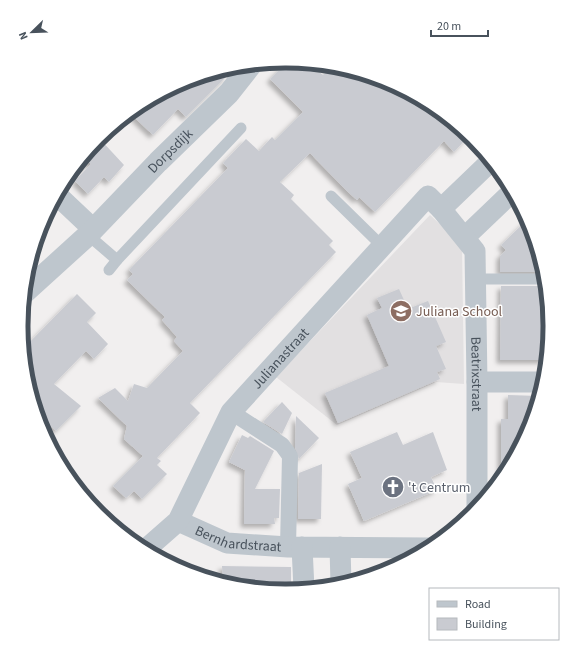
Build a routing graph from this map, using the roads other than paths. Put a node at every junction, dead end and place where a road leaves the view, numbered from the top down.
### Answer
1 (246, 72) edge
2 (240, 128) dead end
3 (487, 165) edge
4 (331, 196) dead end
5 (508, 196) edge
6 (61, 199) edge
7 (441, 209) junction
8 (91, 232) junction
9 (465, 237) junction
10 (382, 246) junction
11 (117, 260) junction
12 (109, 270) dead end
13 (539, 279) edge
14 (475, 280) junction
15 (31, 288) edge
16 (478, 382) junction
17 (537, 382) edge
18 (231, 412) junction
19 (477, 498) edge
20 (178, 521) junction
21 (151, 545) edge
22 (295, 547) junction
23 (340, 547) junction
24 (416, 548) edge
25 (341, 578) edge
26 (303, 583) edge

1 - 8 street, Dorpsdijk
2 - 11 lane
3 - 7 street
4 - 10 lane
5 - 9 street
6 - 8 street
7 - 9 street, Julianastraat
7 - 10 street, Julianastraat
8 - 11 lane
8 - 15 street, Dorpsdijk
9 - 14 street, Beatrixstraat
10 - 18 street, Julianastraat
11 - 12 lane
13 - 14 lane
14 - 16 street, Beatrixstraat
16 - 17 street
16 - 19 street, Beatrixstraat
18 - 20 street, Julianastraat
18 - 22 street
20 - 21 street, Julianastraat
20 - 22 street, Bernhardstraat
22 - 23 street, Bernhardstraat
22 - 26 street, Bernhardstraat
23 - 24 street, Bernhardstraat
23 - 25 street

